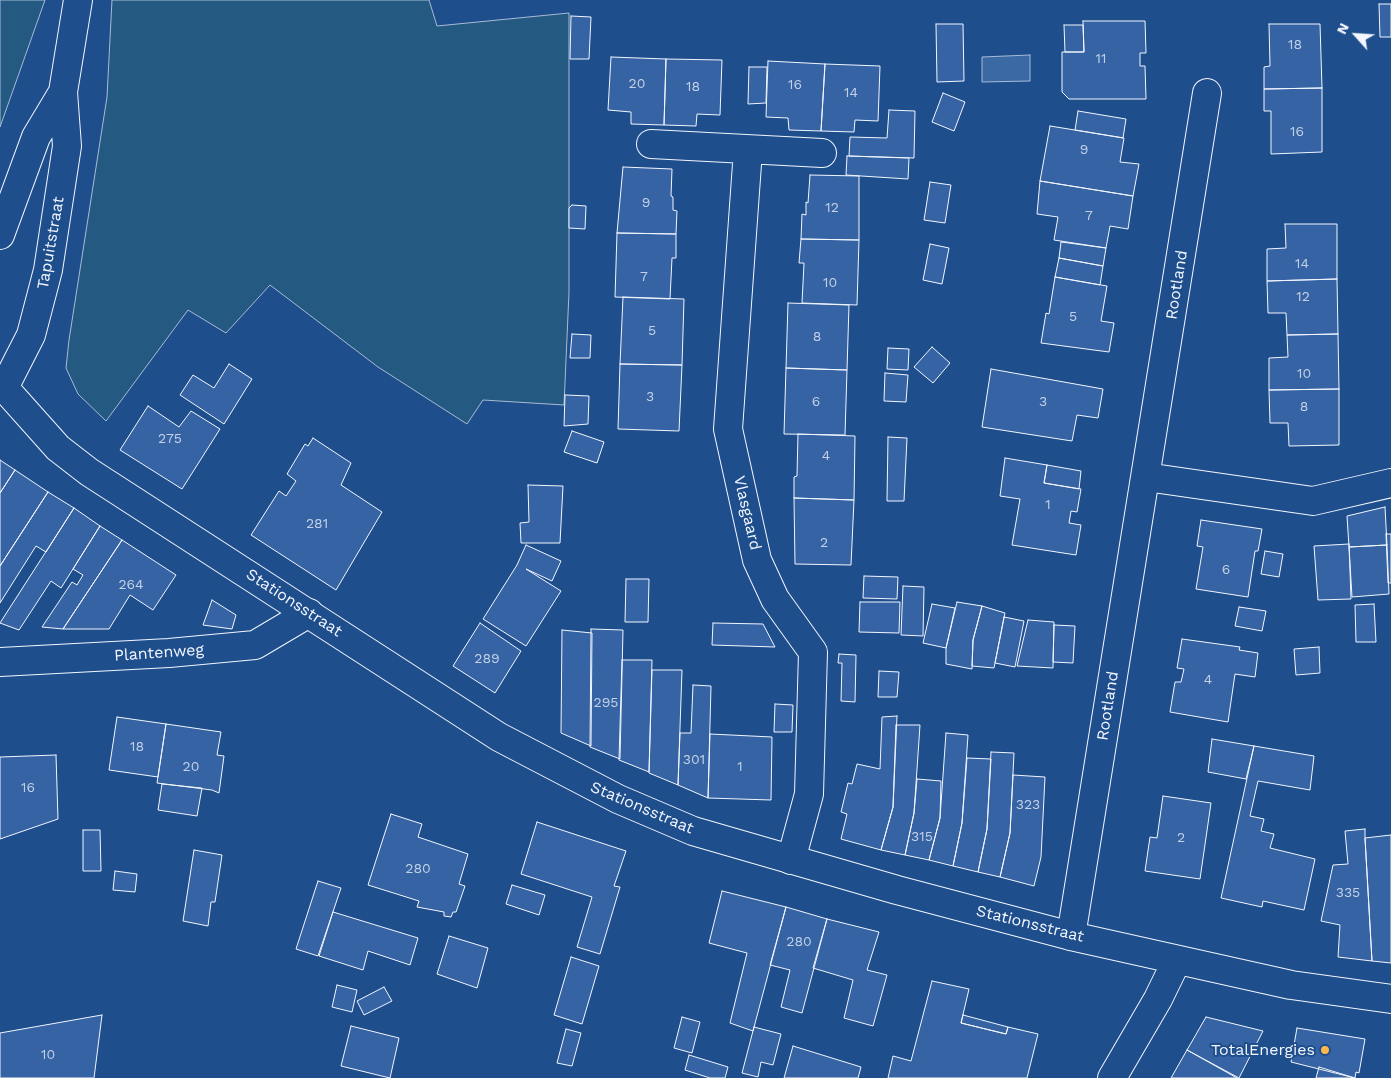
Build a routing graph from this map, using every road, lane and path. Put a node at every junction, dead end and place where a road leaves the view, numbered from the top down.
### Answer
1 (78, 0) edge
2 (63, 92) junction
3 (1207, 93) dead end
4 (651, 144) dead end
5 (748, 150) junction
6 (822, 153) dead end
7 (0, 235) edge
8 (2, 385) edge
9 (1146, 477) junction
10 (1391, 483) edge
11 (310, 613) junction
12 (0, 662) edge
13 (791, 860) junction
14 (1071, 936) junction
15 (1177, 960) junction
16 (1391, 999) edge
17 (1112, 1078) edge

1 - 2 street, Tapuitstraat
2 - 7 street, Tapuitstraat
2 - 8 street, Tapuitstraat
3 - 9 street, Rootland
4 - 5 street
5 - 6 street
5 - 13 street, Vlasgaard
8 - 11 street, Stationsstraat
9 - 10 street
9 - 14 street, Rootland
11 - 12 street, Plantenweg
11 - 13 street, Stationsstraat
13 - 14 street, Stationsstraat
14 - 15 street, Stationsstraat
15 - 16 street, Stationsstraat
15 - 17 street

